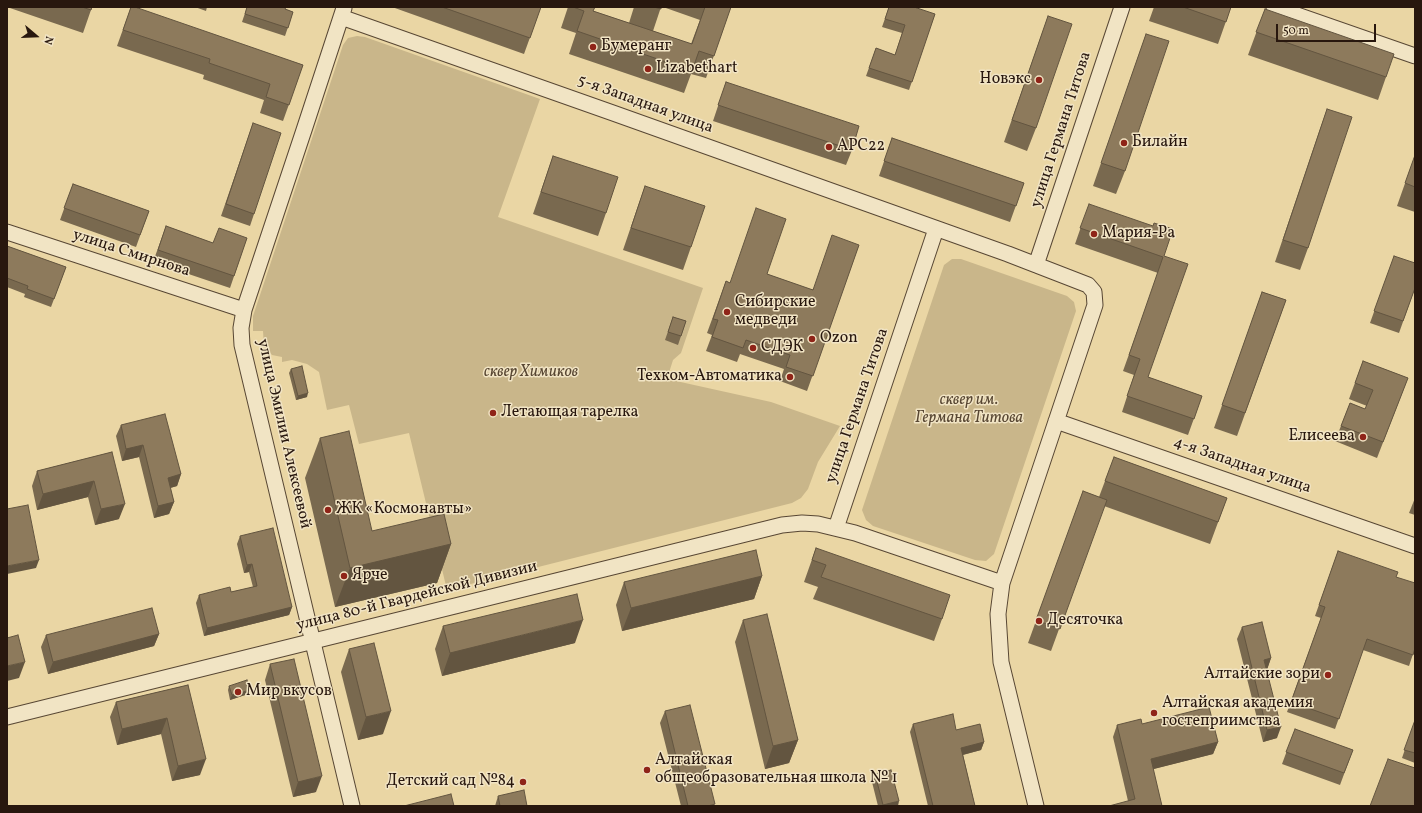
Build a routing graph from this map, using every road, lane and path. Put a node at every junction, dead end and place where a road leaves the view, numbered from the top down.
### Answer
1 (1122, 7) edge
2 (1274, 7) edge
3 (342, 12) edge
4 (1415, 56) edge
5 (936, 229) junction
6 (7, 232) edge
7 (1036, 265) junction
8 (244, 310) junction
9 (1056, 421) junction
10 (836, 528) junction
11 (1415, 546) edge
12 (1002, 583) junction
13 (312, 641) junction
14 (7, 717) edge
15 (352, 806) edge
16 (1036, 806) edge

1 - 7 street, улица Германа Титова
2 - 4 street
3 - 5 street, 5-я Западная улица
3 - 8 street, улица Эмилии Алексеевой
5 - 7 street
5 - 10 street, улица Германа Титова
6 - 8 street, улица Смирнова
7 - 9 street
8 - 13 street, улица Эмилии Алексеевой
9 - 11 street, 4-я Западная улица
9 - 12 street
10 - 12 street
10 - 13 street, улица 80-й Гвардейской Дивизии
12 - 16 street
13 - 14 street, улица 80-й Гвардейской Дивизии
13 - 15 street, улица Эмилии Алексеевой

